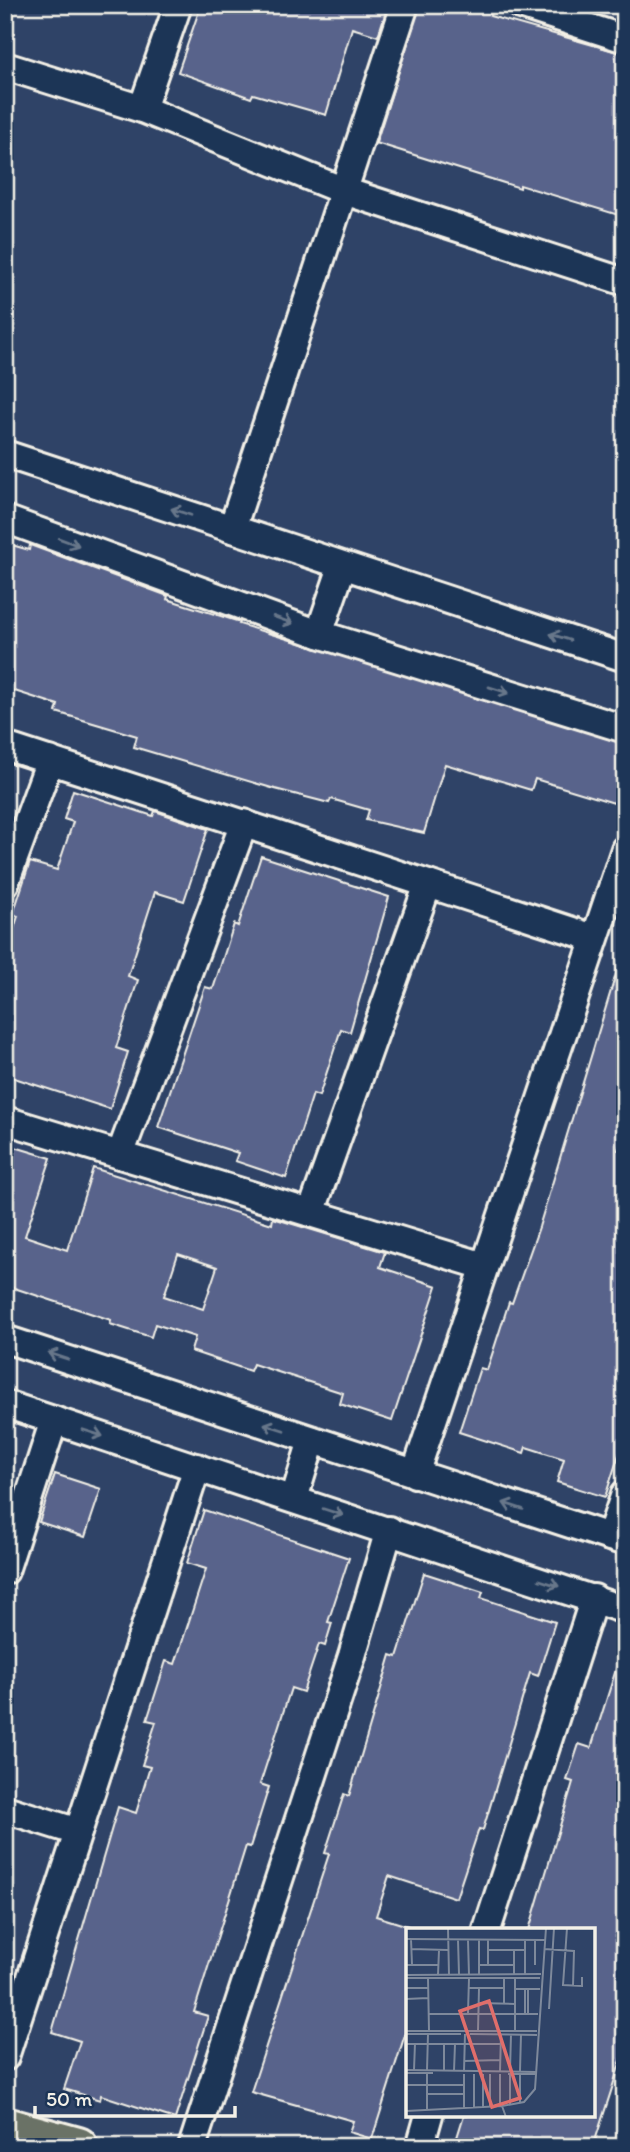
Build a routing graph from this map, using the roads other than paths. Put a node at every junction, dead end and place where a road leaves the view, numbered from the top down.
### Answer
1 (178, 5) edge
2 (405, 5) edge
3 (520, 5) edge
4 (590, 16) edge
5 (625, 39) edge
6 (5, 66) edge
7 (142, 109) junction
8 (344, 191) junction
9 (625, 282) edge
10 (5, 454) edge
11 (5, 519) edge
12 (232, 529) junction
13 (342, 567) junction
14 (319, 634) junction
15 (625, 658) edge
16 (625, 729) edge
17 (5, 746) edge
18 (50, 760) junction
19 (244, 823) junction
20 (625, 849) edge
21 (5, 883) edge
22 (428, 884) junction
23 (594, 938) junction
24 (5, 1120) edge
25 (120, 1155) junction
26 (312, 1213) junction
27 (484, 1266) junction
28 (5, 1339) edge
29 (5, 1404) edge
30 (54, 1420) junction
31 (312, 1440) junction
32 (197, 1467) junction
33 (415, 1474) junction
34 (625, 1494) edge
35 (295, 1499) junction
36 (389, 1530) junction
37 (617, 1540) edge
38 (5, 1571) edge
39 (594, 1598) junction
40 (625, 1610) edge
41 (5, 1809) edge
42 (78, 1832) junction
43 (488, 1928) edge
44 (5, 2057) edge
45 (428, 2117) edge
46 (5, 2127) edge
47 (78, 2147) edge
48 (192, 2147) edge
49 (420, 2147) edge

1 - 7 street
2 - 8 street
3 - 4 street
4 - 5 street
6 - 7 street
7 - 8 street
8 - 9 street
8 - 12 street
12 -> 10 street
11 -> 14 street
12 - 13 street
13 - 14 street
15 -> 13 street
14 -> 16 street
17 - 18 street
18 - 19 street
18 - 21 street
19 - 22 street
19 - 25 street
20 - 23 street
22 - 23 street
22 - 26 street
23 - 27 street
24 - 25 street
25 - 26 street
26 - 27 street
27 - 33 street
31 -> 28 street
29 - 30 street
30 -> 32 street
30 - 38 street
31 - 33 street
31 - 35 street
32 - 35 street
32 - 42 street
37 -> 33 street
34 - 37 street
35 -> 36 street
36 -> 39 street
36 - 48 street
39 - 40 street
39 - 43 street
41 - 42 street
42 - 44 street
45 - 49 street
46 - 47 highway

